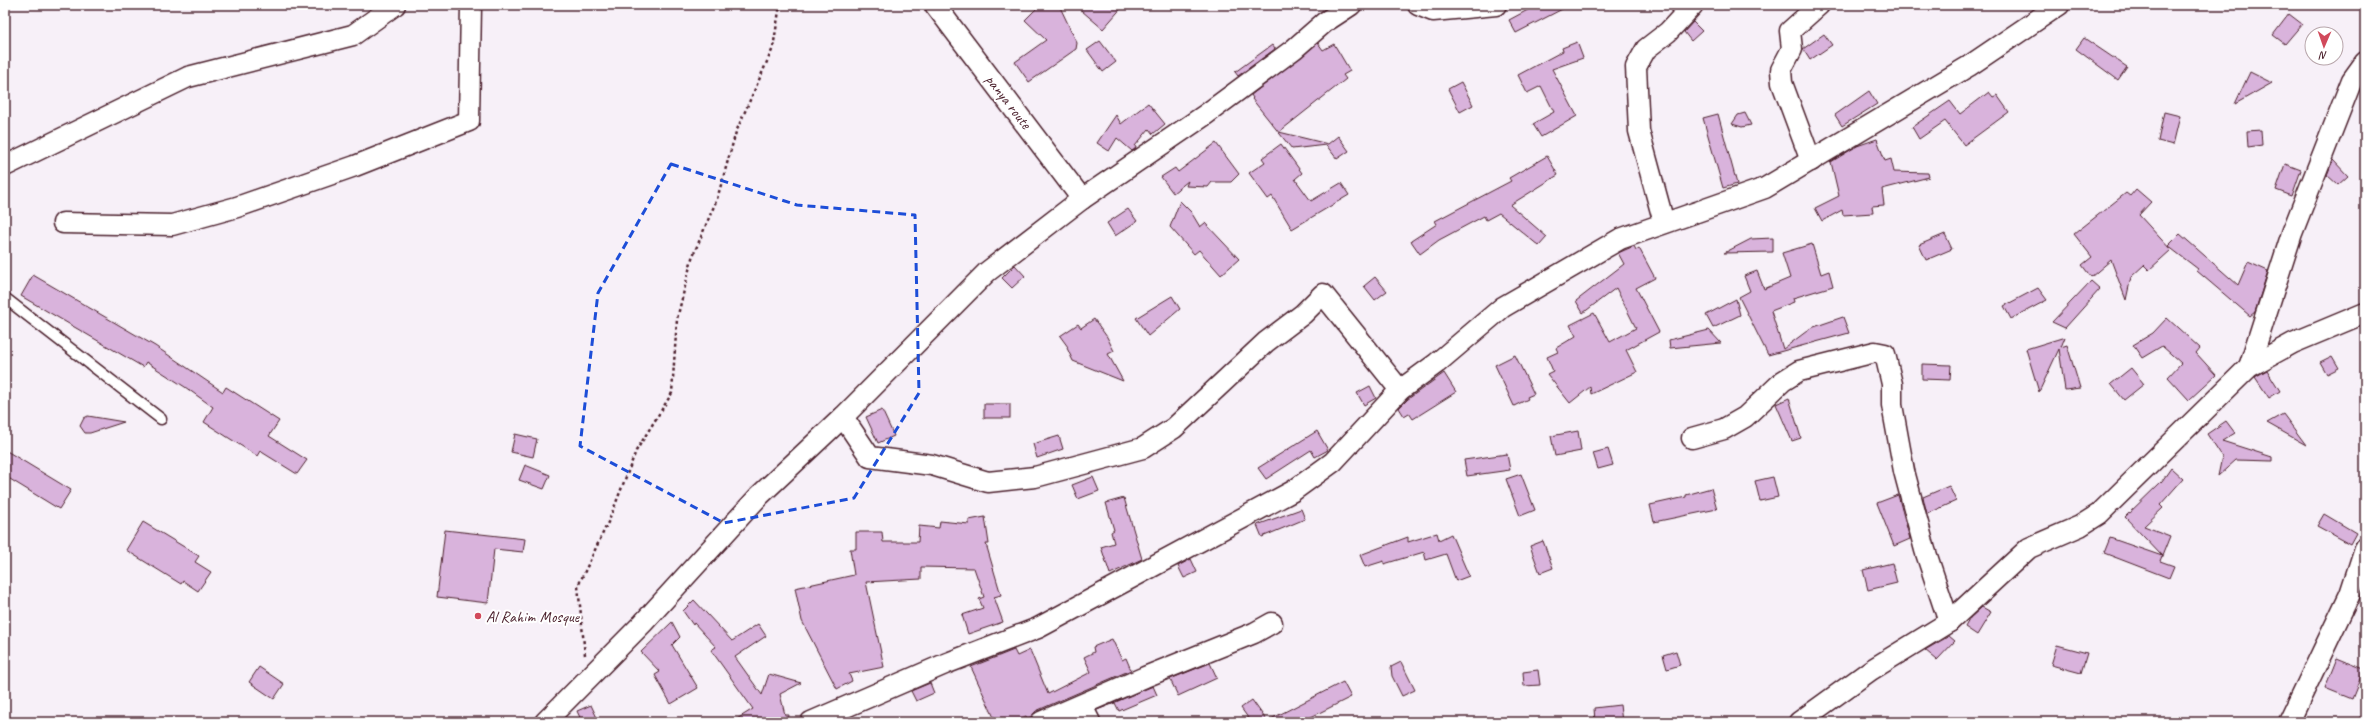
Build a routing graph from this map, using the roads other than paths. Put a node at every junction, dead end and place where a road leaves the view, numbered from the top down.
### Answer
1 (395, 5) edge
2 (471, 5) edge
3 (935, 5) edge
4 (1351, 5) edge
5 (1496, 5) edge
6 (1693, 5) edge
7 (1819, 5) edge
8 (2059, 5) edge
9 (1428, 7) edge
10 (2365, 62) edge
11 (1811, 161) junction
12 (5, 166) edge
13 (1082, 199) junction
14 (63, 223) dead end
15 (1664, 223) junction
16 (5, 298) edge
17 (2365, 313) edge
18 (2249, 367) junction
19 (1400, 390) junction
20 (843, 417) junction
21 (161, 419) dead end
22 (1692, 438) dead end
23 (2365, 548) edge
24 (1949, 622) junction
25 (1272, 623) dead end
26 (1086, 714) edge
27 (545, 722) edge
28 (811, 722) edge
29 (1040, 722) edge
30 (1799, 722) edge
31 (2289, 722) edge

1 - 12 street
2 - 14 street
3 - 13 street, panya route
4 - 13 street
5 - 9 street
6 - 15 street
7 - 11 street
8 - 11 street
10 - 18 street
11 - 15 street
13 - 20 street
15 - 19 street
16 - 21 lane
17 - 18 street
18 - 24 street
19 - 20 street
19 - 28 street
20 - 27 street
22 - 24 street
23 - 31 street
24 - 30 street
25 - 26 street
26 - 29 street

